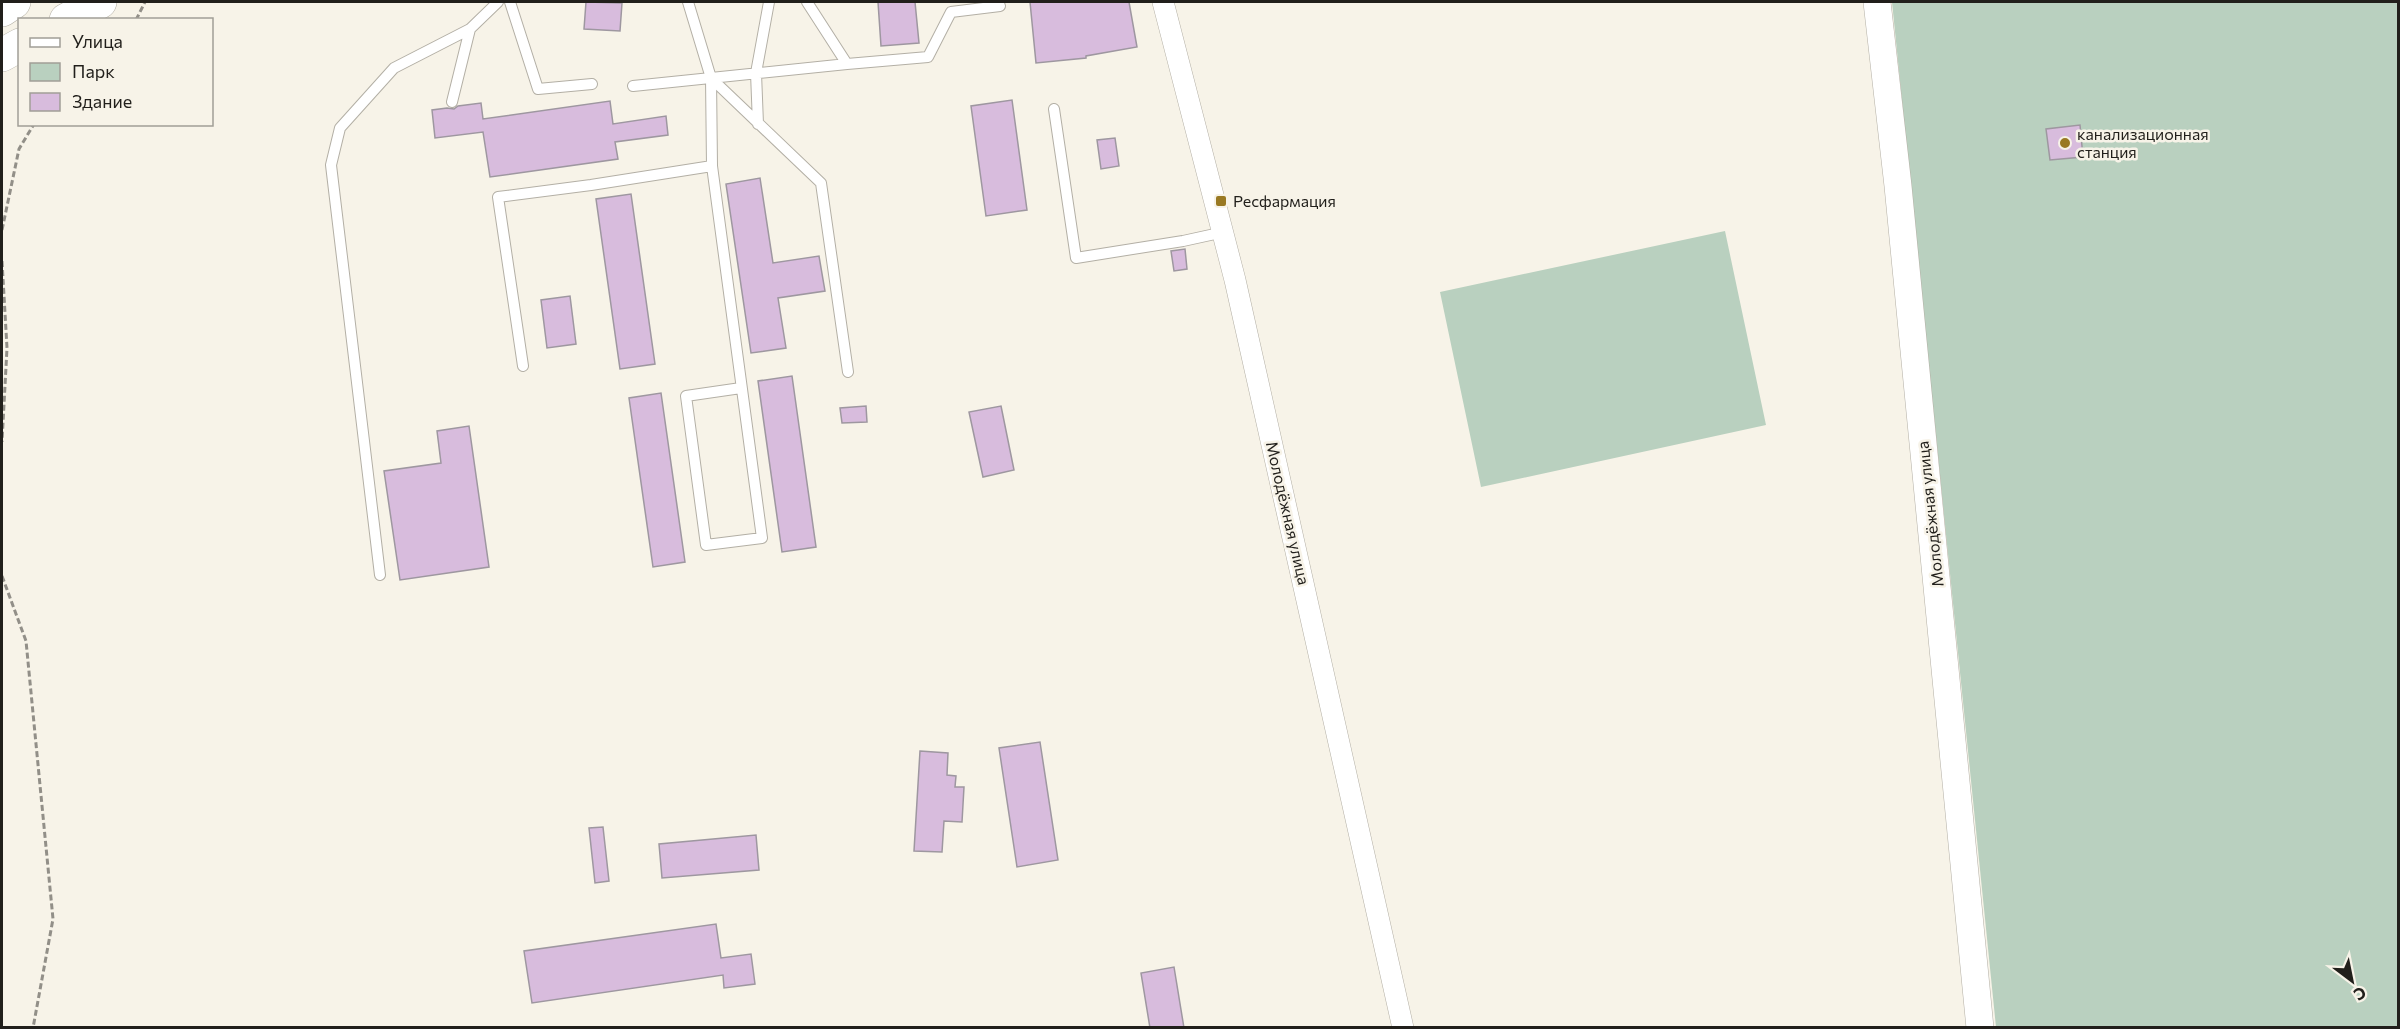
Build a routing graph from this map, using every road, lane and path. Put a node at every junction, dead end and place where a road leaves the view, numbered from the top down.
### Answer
1 (14, 2) edge
2 (100, 2) edge
3 (145, 2) edge
4 (498, 2) edge
5 (510, 2) edge
6 (688, 2) edge
7 (769, 2) edge
8 (807, 2) edge
9 (1163, 2) edge
10 (1877, 2) edge
11 (1000, 6) dead end
12 (2, 10) edge
13 (70, 18) edge
14 (137, 18) edge
15 (470, 29) junction
16 (18, 46) edge
17 (2, 55) edge
18 (847, 64) junction
19 (756, 73) junction
20 (711, 78) junction
21 (592, 84) dead end
22 (633, 86) dead end
23 (452, 102) dead end
24 (1054, 109) dead end
25 (758, 124) junction
26 (33, 126) edge
27 (712, 166) junction
28 (2, 230) edge
29 (1224, 232) junction
30 (2, 261) edge
31 (523, 366) dead end
32 (848, 372) dead end
33 (741, 388) junction
34 (2, 442) edge
35 (380, 575) dead end
36 (2, 576) edge
37 (33, 1028) edge
38 (1402, 1028) edge
39 (1980, 1028) edge

1 - 12 highway
2 - 13 highway
3 - 14 path
4 - 15 lane
5 - 21 lane
6 - 20 lane
7 - 19 lane
8 - 18 lane
9 - 29 street, Молодёжная улица
10 - 39 street, Молодёжная улица
11 - 18 lane
15 - 23 lane
15 - 35 lane
16 - 17 highway
18 - 19 lane
19 - 20 lane
19 - 25 lane
20 - 22 lane
20 - 25 lane
20 - 27 lane
24 - 29 lane
25 - 32 lane
26 - 28 path
27 - 31 lane
27 - 33 lane
29 - 38 street, Молодёжная улица
30 - 34 path
33 - 33 lane
36 - 37 path

